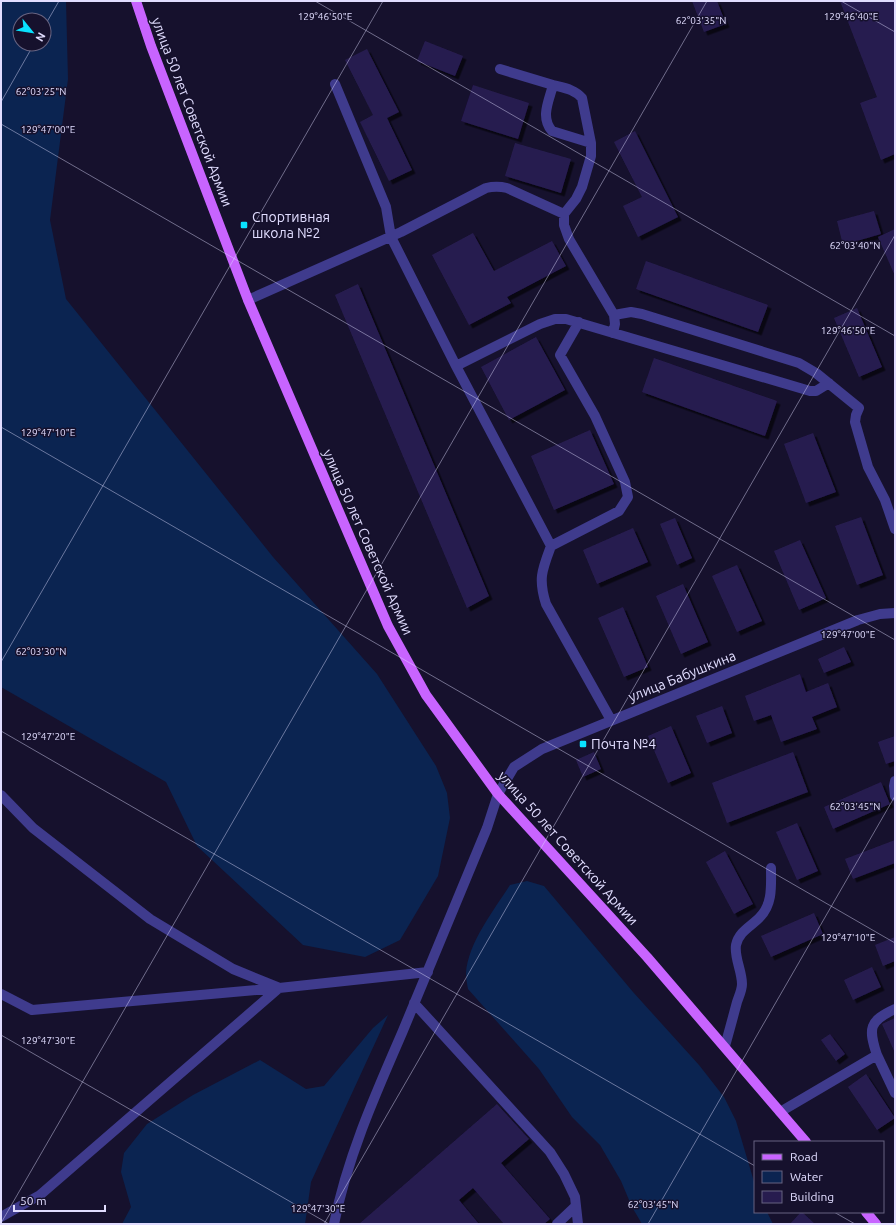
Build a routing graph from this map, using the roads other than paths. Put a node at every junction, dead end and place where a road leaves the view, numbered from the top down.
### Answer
1 (136, 1) edge
2 (500, 68) dead end
3 (334, 84) dead end
4 (553, 85) junction
5 (591, 143) junction
6 (564, 214) junction
7 (391, 237) junction
8 (248, 300) junction
9 (614, 315) junction
10 (578, 322) junction
11 (613, 333) junction
12 (456, 366) junction
13 (829, 383) junction
14 (895, 529) edge
15 (551, 546) junction
16 (895, 613) edge
17 (610, 720) junction
18 (895, 781) edge
19 (498, 794) junction
20 (1, 795) edge
21 (895, 796) edge
22 (772, 868) dead end
23 (428, 972) junction
24 (279, 988) junction
25 (1, 994) edge
26 (414, 1003) junction
27 (895, 1009) edge
28 (725, 1046) junction
29 (877, 1055) junction
30 (895, 1093) edge
31 (780, 1112) junction
32 (805, 1141) edge
33 (576, 1206) junction
34 (867, 1213) edge
35 (1, 1217) edge
36 (334, 1224) edge
37 (557, 1224) edge
38 (578, 1224) edge
39 (876, 1224) edge

1 - 8 main road, улица 50 лет Советской Армии
2 - 4 street
3 - 7 street
4 - 5 street
4 - 5 street
5 - 6 street
6 - 7 street
6 - 9 street
7 - 8 street
7 - 12 street
8 - 19 main road, улица 50 лет Советской Армии
9 - 11 street
9 - 13 street
10 - 11 street
10 - 12 street
10 - 15 street
11 - 13 street
12 - 15 street
13 - 14 street
15 - 17 street
16 - 17 street, улица Бабушкина
17 - 19 street, улица Бабушкина
18 - 21 street
19 - 23 street, улица Бабушкина
19 - 28 main road, улица 50 лет Советской Армии
20 - 24 street
22 - 28 street
23 - 24 street
23 - 26 street, улица Бабушкина
24 - 25 street
24 - 35 street
26 - 33 street
26 - 36 street, улица Бабушкина
27 - 29 street
28 - 31 main road, улица 50 лет Советской Армии
29 - 30 street
29 - 31 street
31 - 32 main road, улица 50 лет Советской Армии
33 - 37 street
33 - 38 street
34 - 39 main road

